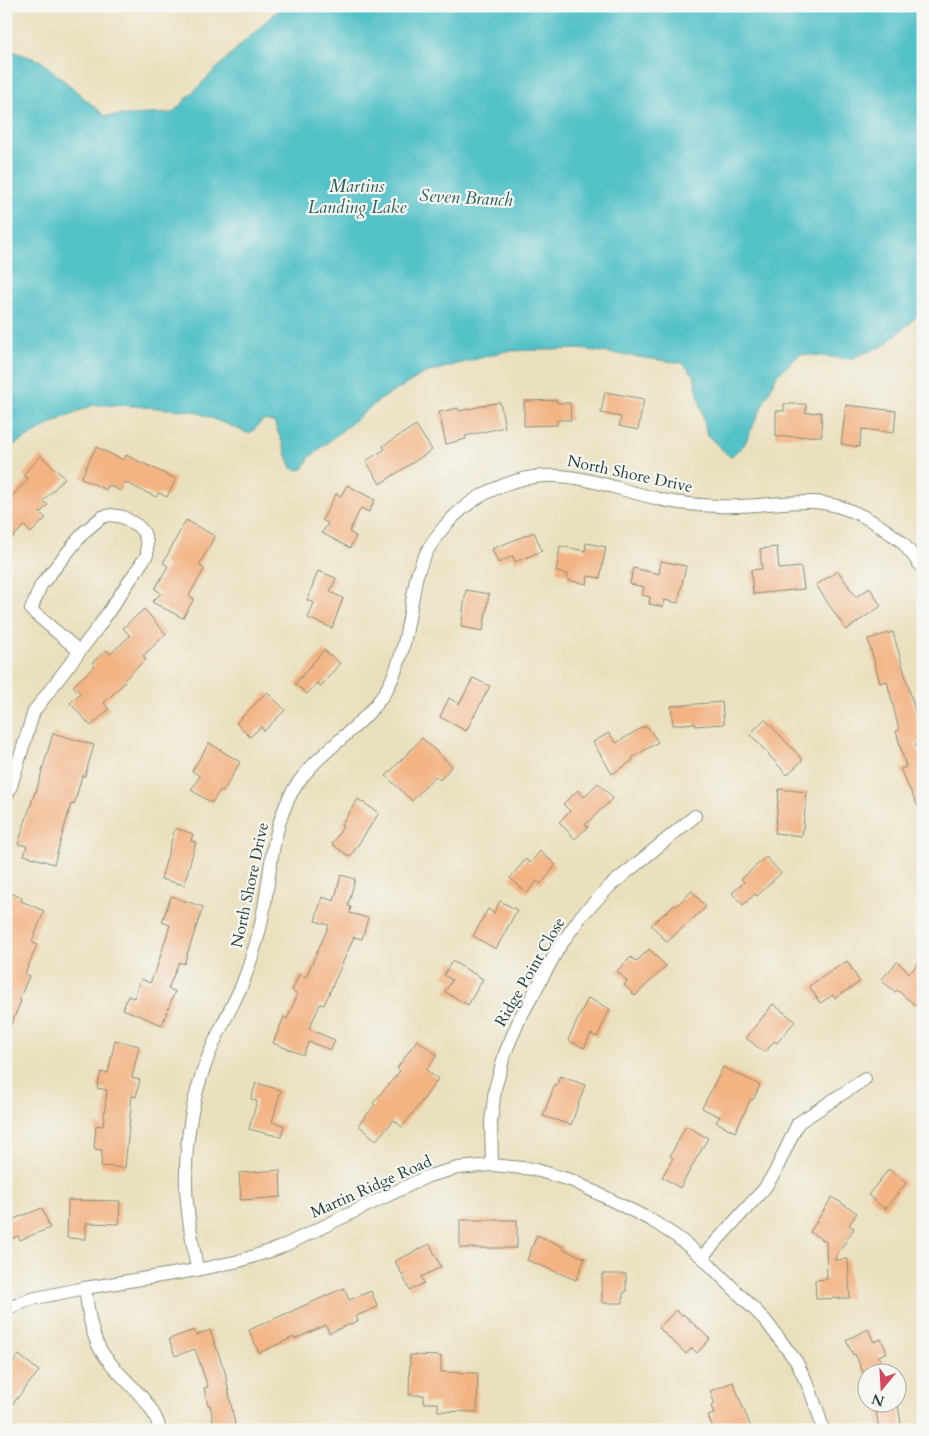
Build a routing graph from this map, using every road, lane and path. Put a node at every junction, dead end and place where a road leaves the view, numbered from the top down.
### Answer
1 (923, 568) edge
2 (79, 651) junction
3 (6, 796) edge
4 (695, 816) dead end
5 (865, 1079) dead end
6 (492, 1165) junction
7 (702, 1257) junction
8 (197, 1270) junction
9 (85, 1288) junction
10 (6, 1309) edge
11 (160, 1430) edge
12 (823, 1430) edge

1 - 8 street, North Shore Drive
2 - 2 street
2 - 3 street
4 - 6 street, Ridge Point Close
5 - 7 street
6 - 7 street, Martin Ridge Road
6 - 8 street, Martin Ridge Road
7 - 12 street, Martin Ridge Road
8 - 9 street, Martin Ridge Road
9 - 10 street, Martin Ridge Road
9 - 11 street

